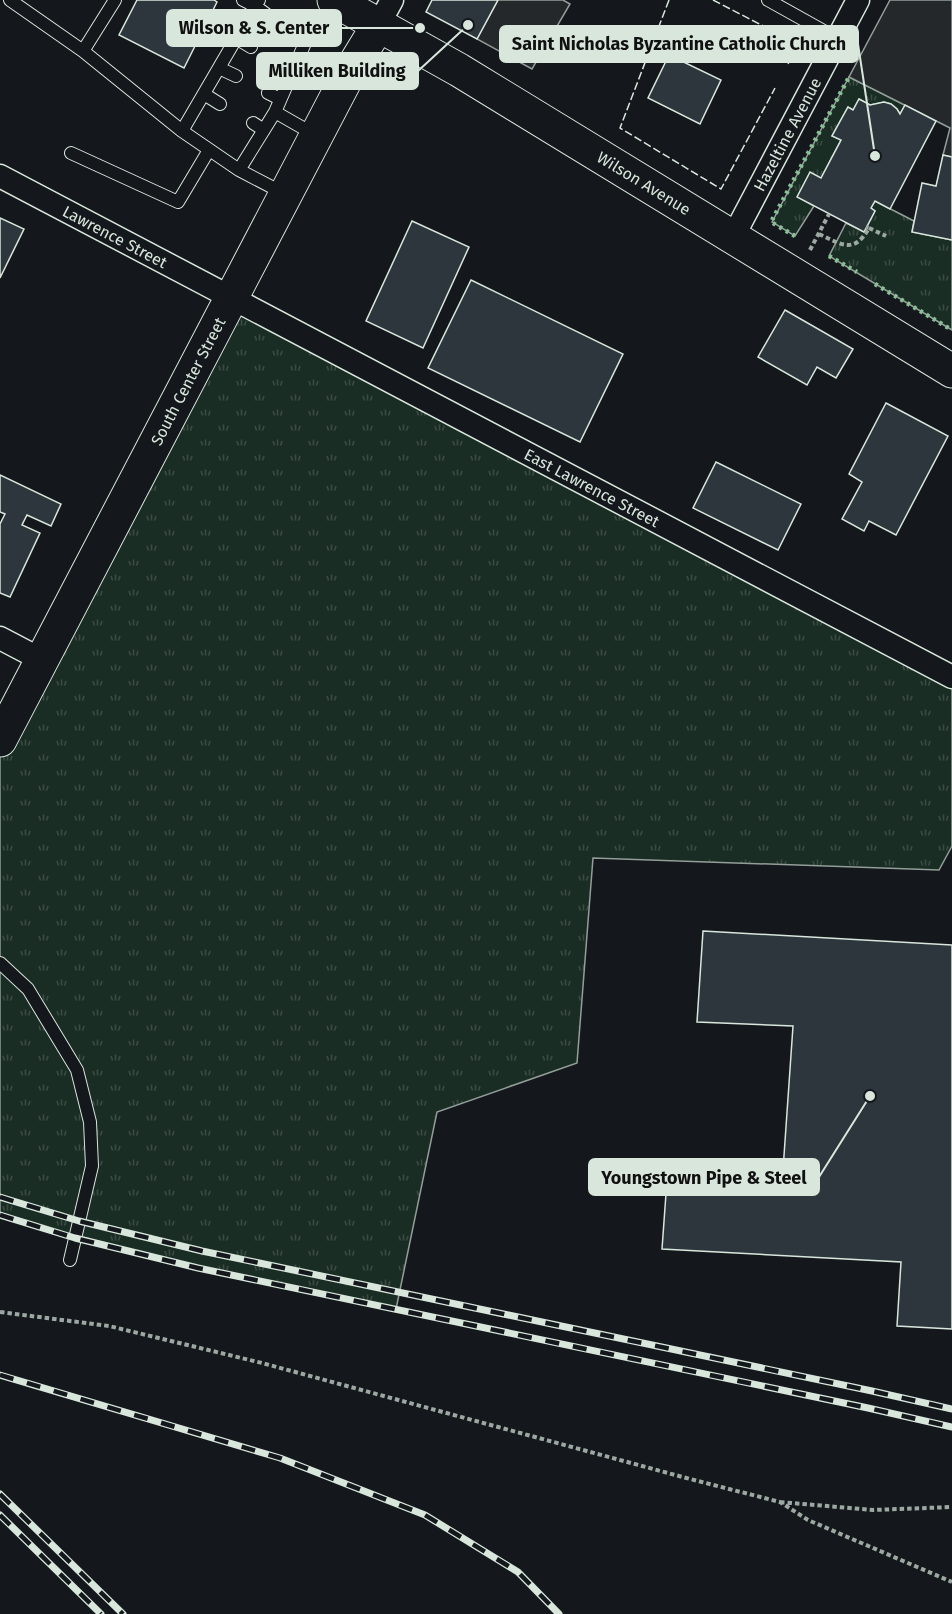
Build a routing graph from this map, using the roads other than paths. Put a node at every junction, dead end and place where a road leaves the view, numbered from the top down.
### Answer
1 (10, 0) edge
2 (115, 0) edge
3 (243, 0) edge
4 (334, 0) edge
5 (768, 0) edge
6 (858, 0) edge
7 (257, 3) edge
8 (386, 12) edge
9 (236, 38) junction
10 (838, 39) junction
11 (251, 47) dead end
12 (83, 51) junction
13 (219, 68) junction
14 (236, 76) dead end
15 (268, 93) dead end
16 (204, 94) junction
17 (280, 99) junction
18 (220, 104) dead end
19 (275, 112) junction
20 (182, 131) junction
21 (317, 136) junction
22 (208, 150) junction
23 (71, 153) dead end
24 (238, 170) junction
25 (0, 176) edge
26 (286, 195) junction
27 (733, 237) junction
28 (232, 298) junction
29 (952, 371) edge
30 (0, 638) edge
31 (42, 660) junction
32 (952, 677) edge
33 (0, 740) edge
34 (0, 963) edge
35 (70, 1260) dead end

1 - 12 lane
2 - 12 lane
3 - 7 lane
4 - 8 main road, Wilson Avenue
5 - 10 lane
6 - 10 street, Hazeltine Avenue
7 - 9 lane
7 - 17 lane
8 - 21 main road, South Center Street
8 - 27 main road, Wilson Avenue
9 - 11 lane
9 - 13 lane
10 - 27 street, Hazeltine Avenue
12 - 20 lane
13 - 14 lane
13 - 16 lane
15 - 17 lane
16 - 18 lane
16 - 20 lane
17 - 19 lane
19 - 21 lane
19 - 24 lane
20 - 22 lane
21 - 26 main road, South Center Street
22 - 23 lane
22 - 24 lane
24 - 26 lane
25 - 28 street, Lawrence Street
26 - 28 main road, South Center Street
27 - 29 main road, Wilson Avenue
28 - 31 main road, South Center Street
28 - 32 street, East Lawrence Street
30 - 31 street
31 - 33 main road, South Center Street
34 - 35 lane

